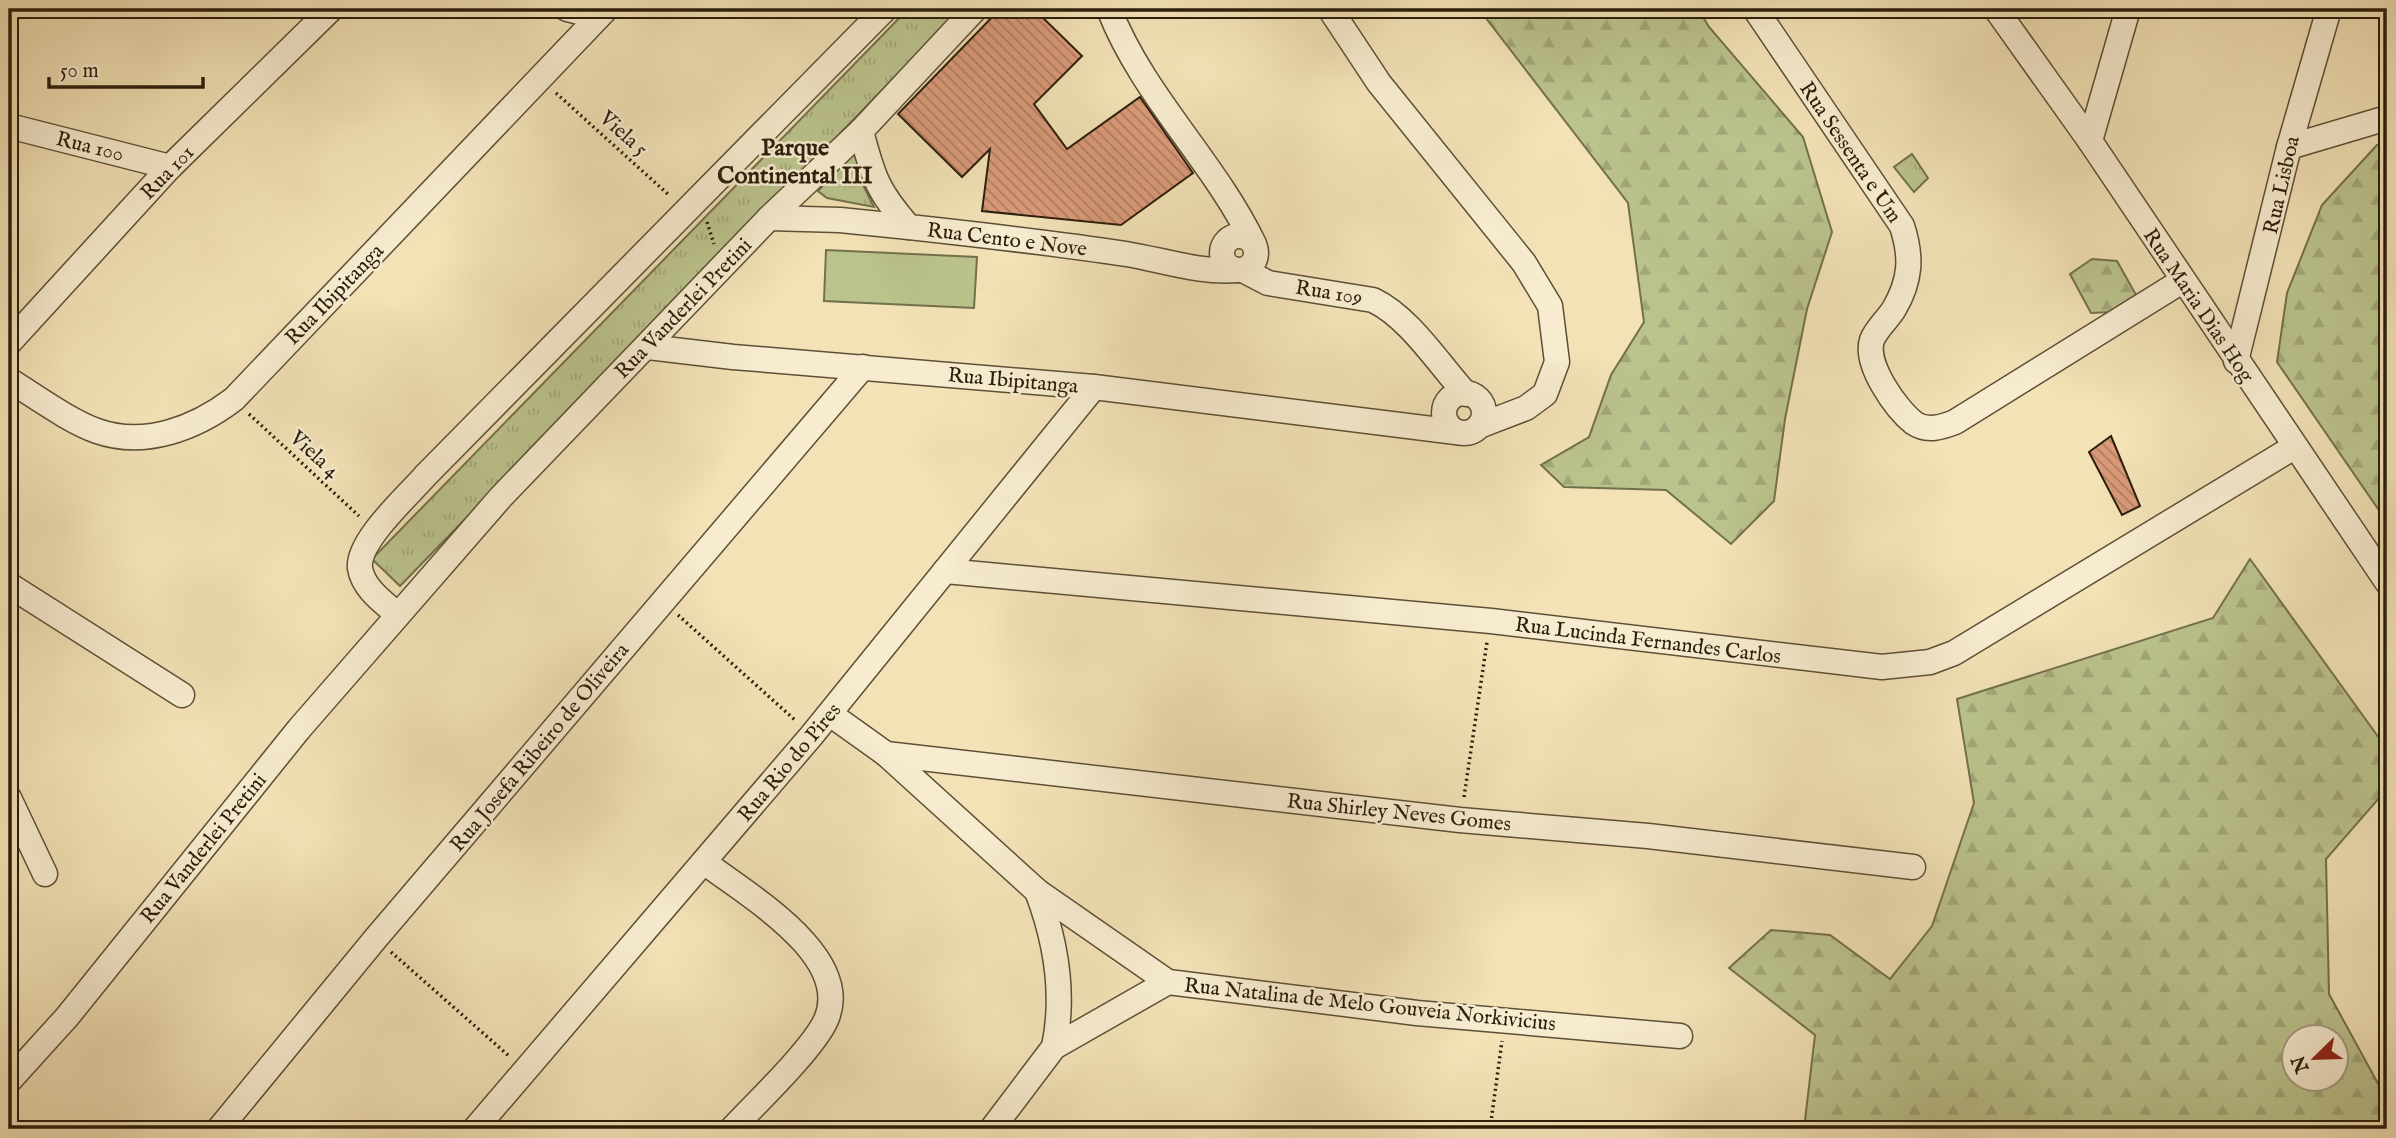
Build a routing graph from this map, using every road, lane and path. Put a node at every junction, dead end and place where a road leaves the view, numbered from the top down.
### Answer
1 (567, 9) edge
2 (885, 9) edge
3 (975, 9) edge
4 (1109, 9) edge
5 (1330, 9) edge
6 (1755, 9) edge
7 (1997, 9) edge
8 (2128, 9) edge
9 (2329, 9) edge
10 (325, 10) edge
11 (602, 13) edge
12 (540, 78) junction
13 (2387, 118) edge
14 (9, 126) edge
15 (861, 131) junction
16 (2090, 141) junction
17 (2288, 147) junction
18 (170, 167) junction
19 (693, 205) junction
20 (769, 218) junction
21 (909, 228) junction
22 (1239, 256) junction
23 (1172, 261) joint
24 (720, 271) junction
25 (2182, 281) junction
26 (9, 343) edge
27 (648, 347) junction
28 (2236, 361) junction
29 (863, 367) junction
30 (9, 380) edge
31 (1094, 387) junction
32 (233, 399) junction
33 (1463, 410) junction
34 (2294, 447) junction
35 (375, 532) junction
36 (945, 570) junction
37 (2387, 582) edge
38 (9, 584) edge
39 (663, 601) junction
40 (397, 614) junction
41 (1491, 621) junction
42 (181, 695) dead end
43 (830, 714) junction
44 (812, 735) junction
45 (886, 754) junction
46 (9, 798) edge
47 (1460, 820) junction
48 (704, 862) junction
49 (1913, 867) dead end
50 (46, 874) dead end
51 (1037, 891) junction
52 (376, 938) junction
53 (1168, 982) junction
54 (1506, 1021) junction
55 (1680, 1036) dead end
56 (1054, 1048) junction
57 (526, 1071) junction
58 (9, 1081) edge
59 (219, 1129) edge
60 (475, 1129) edge
61 (732, 1129) edge
62 (992, 1129) edge
63 (1490, 1129) edge

1 - 11 street
2 - 19 street
3 - 15 street, Rua Vanderlei Pretini
4 - 22 street
5 - 33 street, Rua Ibipitanga
6 - 25 street, Rua Sessenta e Um
7 - 16 street, Rua Maria Dias Hog
8 - 16 street
9 - 17 street, Rua Lisboa
10 - 18 street, Rua 101
11 - 12 street, Rua Ibipitanga
12 - 19 path, Viela 5
12 - 32 street, Rua Ibipitanga
13 - 17 street
14 - 18 street, Rua 100
15 - 20 street, Rua Vanderlei Pretini
15 - 21 street, Rua Cento e Nove
16 - 25 street, Rua Maria Dias Hog
17 - 28 street, Rua Lisboa
18 - 26 street, Rua 101
19 - 24 path
19 - 35 street
20 - 21 street
20 - 24 street, Rua Vanderlei Pretini
21 - 23 street, Rua Cento e Nove
22 - 23 street, Rua 109
22 - 33 street, Rua 109
24 - 27 street, Rua Vanderlei Pretini
25 - 28 street, Rua Maria Dias Hog
27 - 29 street, Rua Ibipitanga
27 - 40 street, Rua Vanderlei Pretini
28 - 34 street, Rua Maria Dias Hog
29 - 31 street, Rua Ibipitanga
29 - 39 street, Rua Josefa Ribeiro de Oliveira
30 - 32 street, Rua Ibipitanga
31 - 33 street, Rua Ibipitanga
31 - 36 street, Rua Rio do Pires
32 - 35 path, Viela 4
34 - 37 street, Rua Maria Dias Hog
34 - 41 street, Rua Lucinda Fernandes Carlos
35 - 40 street
36 - 41 street, Rua Lucinda Fernandes Carlos
36 - 43 street, Rua Rio do Pires
38 - 42 street
39 - 44 path
39 - 52 street, Rua Josefa Ribeiro de Oliveira
40 - 58 street, Rua Vanderlei Pretini
41 - 47 path
43 - 44 street, Rua Rio do Pires
43 - 45 street
44 - 48 street, Rua Rio do Pires
45 - 47 street, Rua Shirley Neves Gomes
45 - 51 street
46 - 50 street
47 - 49 street, Rua Shirley Neves Gomes
48 - 57 street, Rua Rio do Pires
48 - 61 street
51 - 53 street
51 - 56 street
52 - 57 path
52 - 59 street, Rua Josefa Ribeiro de Oliveira
53 - 54 street, Rua Natalina de Melo Gouveia Norkivicius
53 - 56 street, Rua Natalina de Melo Gouveia Norkivicius
54 - 55 street, Rua Natalina de Melo Gouveia Norkivicius
54 - 63 path
56 - 62 street, Rua Natalina de Melo Gouveia Norkivicius
57 - 60 street, Rua Rio do Pires

